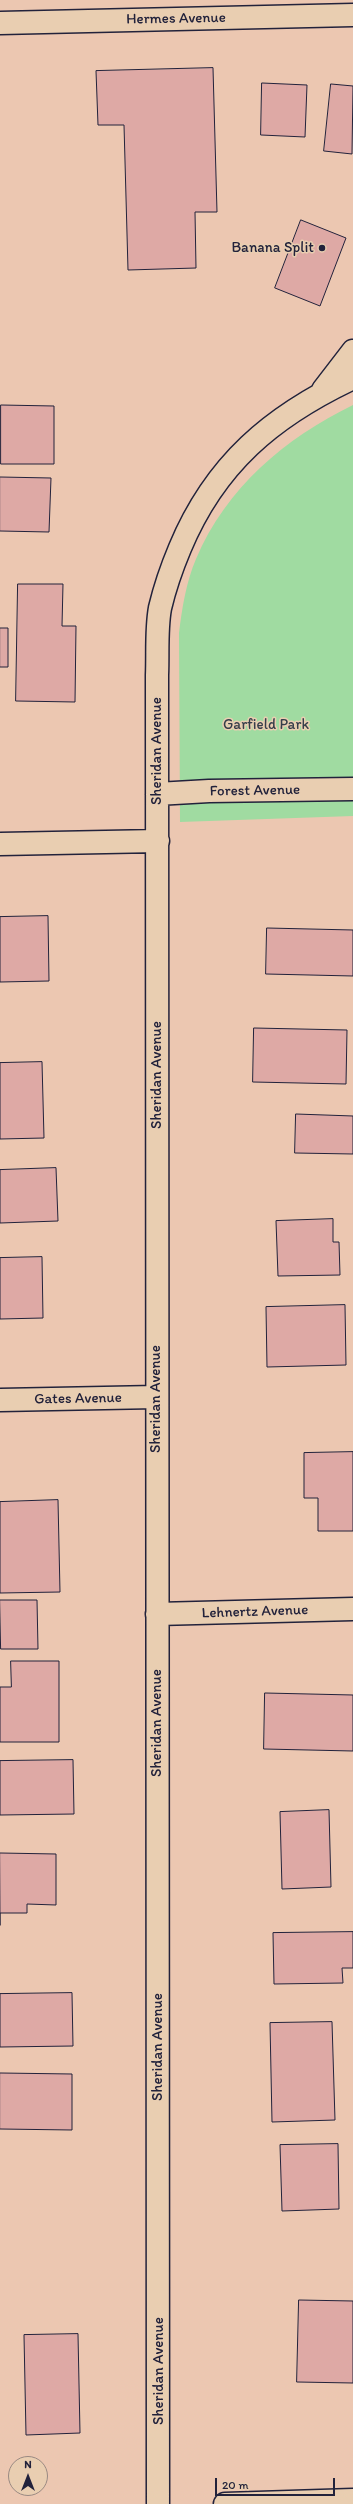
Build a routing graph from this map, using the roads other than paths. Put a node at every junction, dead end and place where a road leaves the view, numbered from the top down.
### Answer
1 (353, 15) edge
2 (0, 23) edge
3 (353, 351) edge
4 (353, 378) edge
5 (320, 393) junction
6 (353, 790) edge
7 (157, 794) junction
8 (158, 841) junction
9 (0, 844) edge
10 (156, 1397) junction
11 (0, 1400) edge
12 (353, 1609) edge
13 (157, 1614) junction
14 (353, 2500) edge
15 (158, 2504) edge
16 (224, 2504) edge

1 - 2 street, Hermes Avenue
3 - 5 street
4 - 5 street, Sheridan Avenue
5 - 7 street, Sheridan Avenue
6 - 7 street, Forest Avenue
7 - 8 street, Sheridan Avenue
8 - 9 street
8 - 10 street, Sheridan Avenue
10 - 11 street, Gates Avenue
10 - 13 street, Sheridan Avenue
12 - 13 street, Lehnertz Avenue
13 - 15 street, Sheridan Avenue
14 - 16 street

